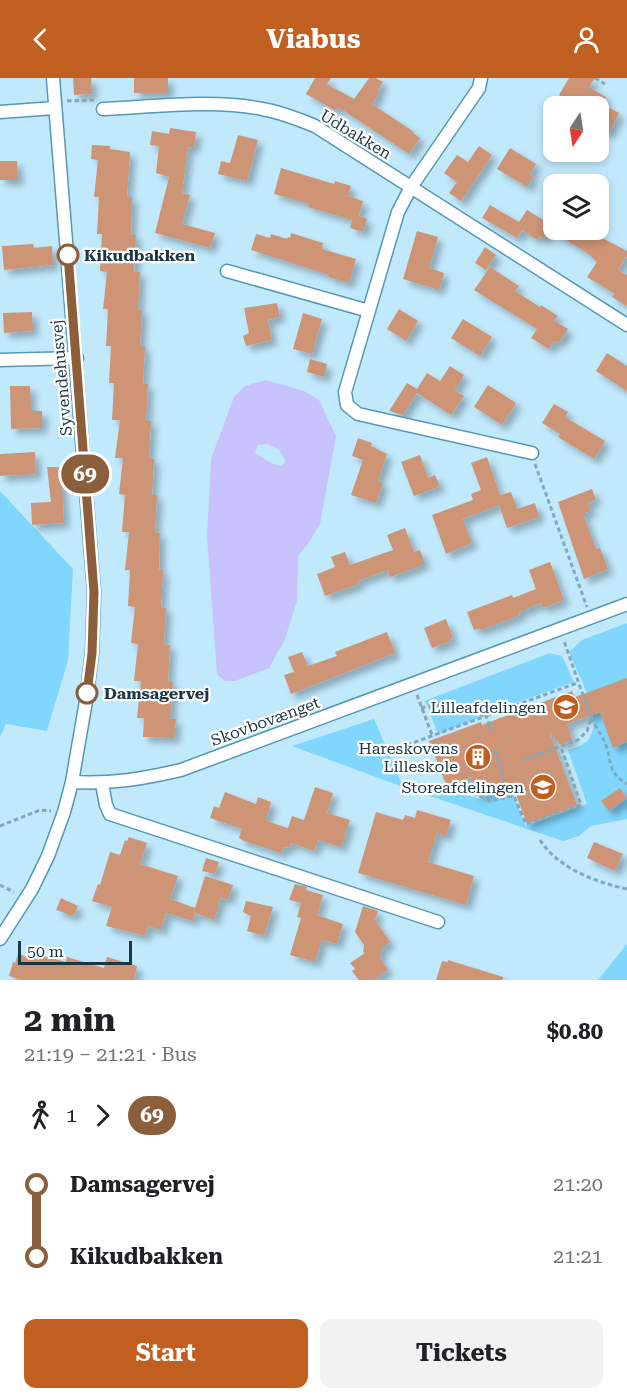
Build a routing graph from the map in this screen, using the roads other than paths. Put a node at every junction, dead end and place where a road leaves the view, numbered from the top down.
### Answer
1 (53, 78) edge
2 (481, 78) edge
3 (55, 108) junction
4 (103, 109) road end
5 (0, 112) edge
6 (411, 187) junction
7 (227, 271) dead end
8 (369, 310) junction
9 (627, 325) edge
10 (76, 358) junction
11 (0, 360) edge
12 (532, 453) road end
13 (627, 604) edge
14 (72, 782) junction
15 (102, 784) junction
16 (438, 922) dead end
17 (0, 939) edge

1 - 3 street, Syvendehusvej
2 - 6 street
3 - 5 street
3 - 10 street, Syvendehusvej
4 - 6 street, Udbakken
6 - 8 street
6 - 9 street, Udbakken
7 - 8 street
8 - 12 street
10 - 11 street
10 - 14 street, Syvendehusvej
13 - 15 street, Skovbovænget
14 - 15 street, Skovbovænget
14 - 17 street
15 - 16 street

